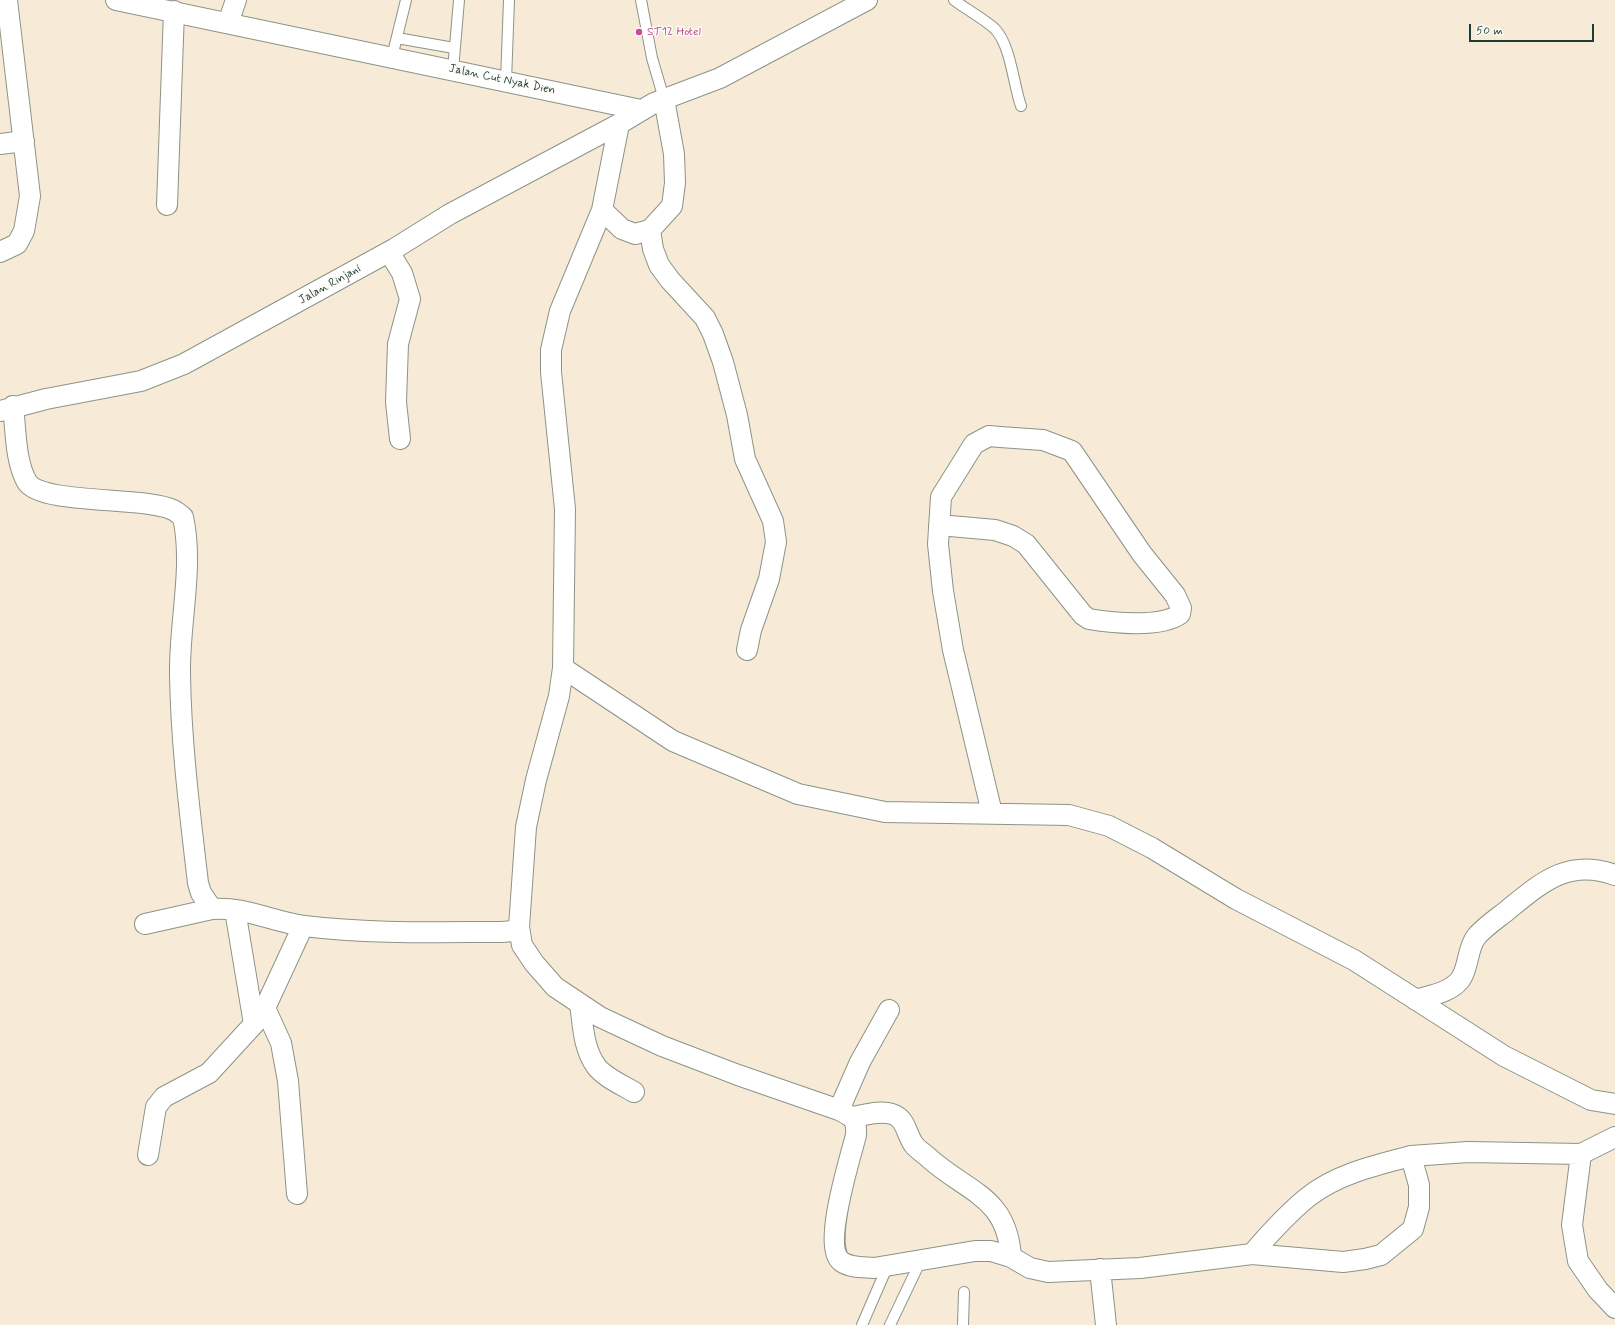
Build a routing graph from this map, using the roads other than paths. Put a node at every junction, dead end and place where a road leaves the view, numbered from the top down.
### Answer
1 (7, 0) edge
2 (116, 0) edge
3 (236, 0) edge
4 (406, 0) edge
5 (459, 0) edge
6 (509, 0) edge
7 (640, 0) edge
8 (867, 0) edge
9 (954, 0) edge
10 (174, 11) junction
11 (228, 23) junction
12 (397, 38) junction
13 (454, 48) junction
14 (392, 57) junction
15 (453, 70) junction
16 (506, 81) junction
17 (664, 99) junction
18 (1021, 106) dead end
19 (642, 110) junction
20 (619, 124) junction
21 (24, 141) junction
22 (0, 144) edge
23 (167, 205) dead end
24 (602, 210) junction
25 (650, 230) junction
26 (0, 252) edge
27 (389, 252) junction
28 (6, 409) edge
29 (400, 439) dead end
30 (939, 525) junction
31 (748, 650) dead end
32 (563, 668) junction
33 (992, 814) junction
34 (1615, 875) edge
35 (212, 909) junction
36 (235, 910) junction
37 (145, 924) dead end
38 (303, 926) junction
39 (519, 927) junction
40 (1416, 1000) junction
41 (580, 1004) junction
42 (890, 1010) dead end
43 (260, 1016) junction
44 (634, 1092) dead end
45 (1615, 1104) edge
46 (846, 1114) junction
47 (1615, 1137) edge
48 (1581, 1154) junction
49 (148, 1155) dead end
50 (1411, 1156) junction
51 (297, 1194) dead end
52 (1252, 1254) junction
53 (1011, 1257) junction
54 (921, 1260) junction
55 (888, 1265) junction
56 (1100, 1269) junction
57 (964, 1292) dead end
58 (1615, 1308) edge
59 (862, 1325) edge
60 (890, 1325) edge
61 (963, 1325) edge
62 (1106, 1325) edge

1 - 21 street
2 - 10 street, Jalan Cut Nyak Dien
3 - 11 street
4 - 12 lane
5 - 13 lane
6 - 16 lane
7 - 17 lane
8 - 17 street
9 - 18 lane
10 - 11 street, Jalan Cut Nyak Dien
10 - 23 street
11 - 14 street, Jalan Cut Nyak Dien
12 - 13 lane
12 - 14 lane
13 - 15 lane
14 - 15 street, Jalan Cut Nyak Dien
15 - 16 street, Jalan Cut Nyak Dien
16 - 19 street, Jalan Cut Nyak Dien
17 - 19 street
17 - 25 street
19 - 20 street, Jalan Rinjani
20 - 24 street
20 - 27 street, Jalan Rinjani
21 - 22 street
21 - 26 street
24 - 25 street
24 - 32 street
25 - 31 street
27 - 28 street, Jalan Rinjani
27 - 29 street
28 - 35 street
30 - 30 street
30 - 33 street
32 - 33 street
32 - 39 street
33 - 40 street
34 - 40 street
35 - 36 street
35 - 37 street
36 - 38 street
36 - 43 street
38 - 39 street
38 - 43 street
39 - 41 street
40 - 45 street
41 - 44 street
41 - 46 street
42 - 46 street
43 - 49 street
43 - 51 street
46 - 53 street
46 - 55 street
47 - 48 street
48 - 50 street
48 - 58 street
50 - 52 street
50 - 52 street
52 - 56 street
53 - 54 street
53 - 56 street
54 - 55 street
54 - 60 lane
55 - 59 lane
56 - 62 street
57 - 61 lane

